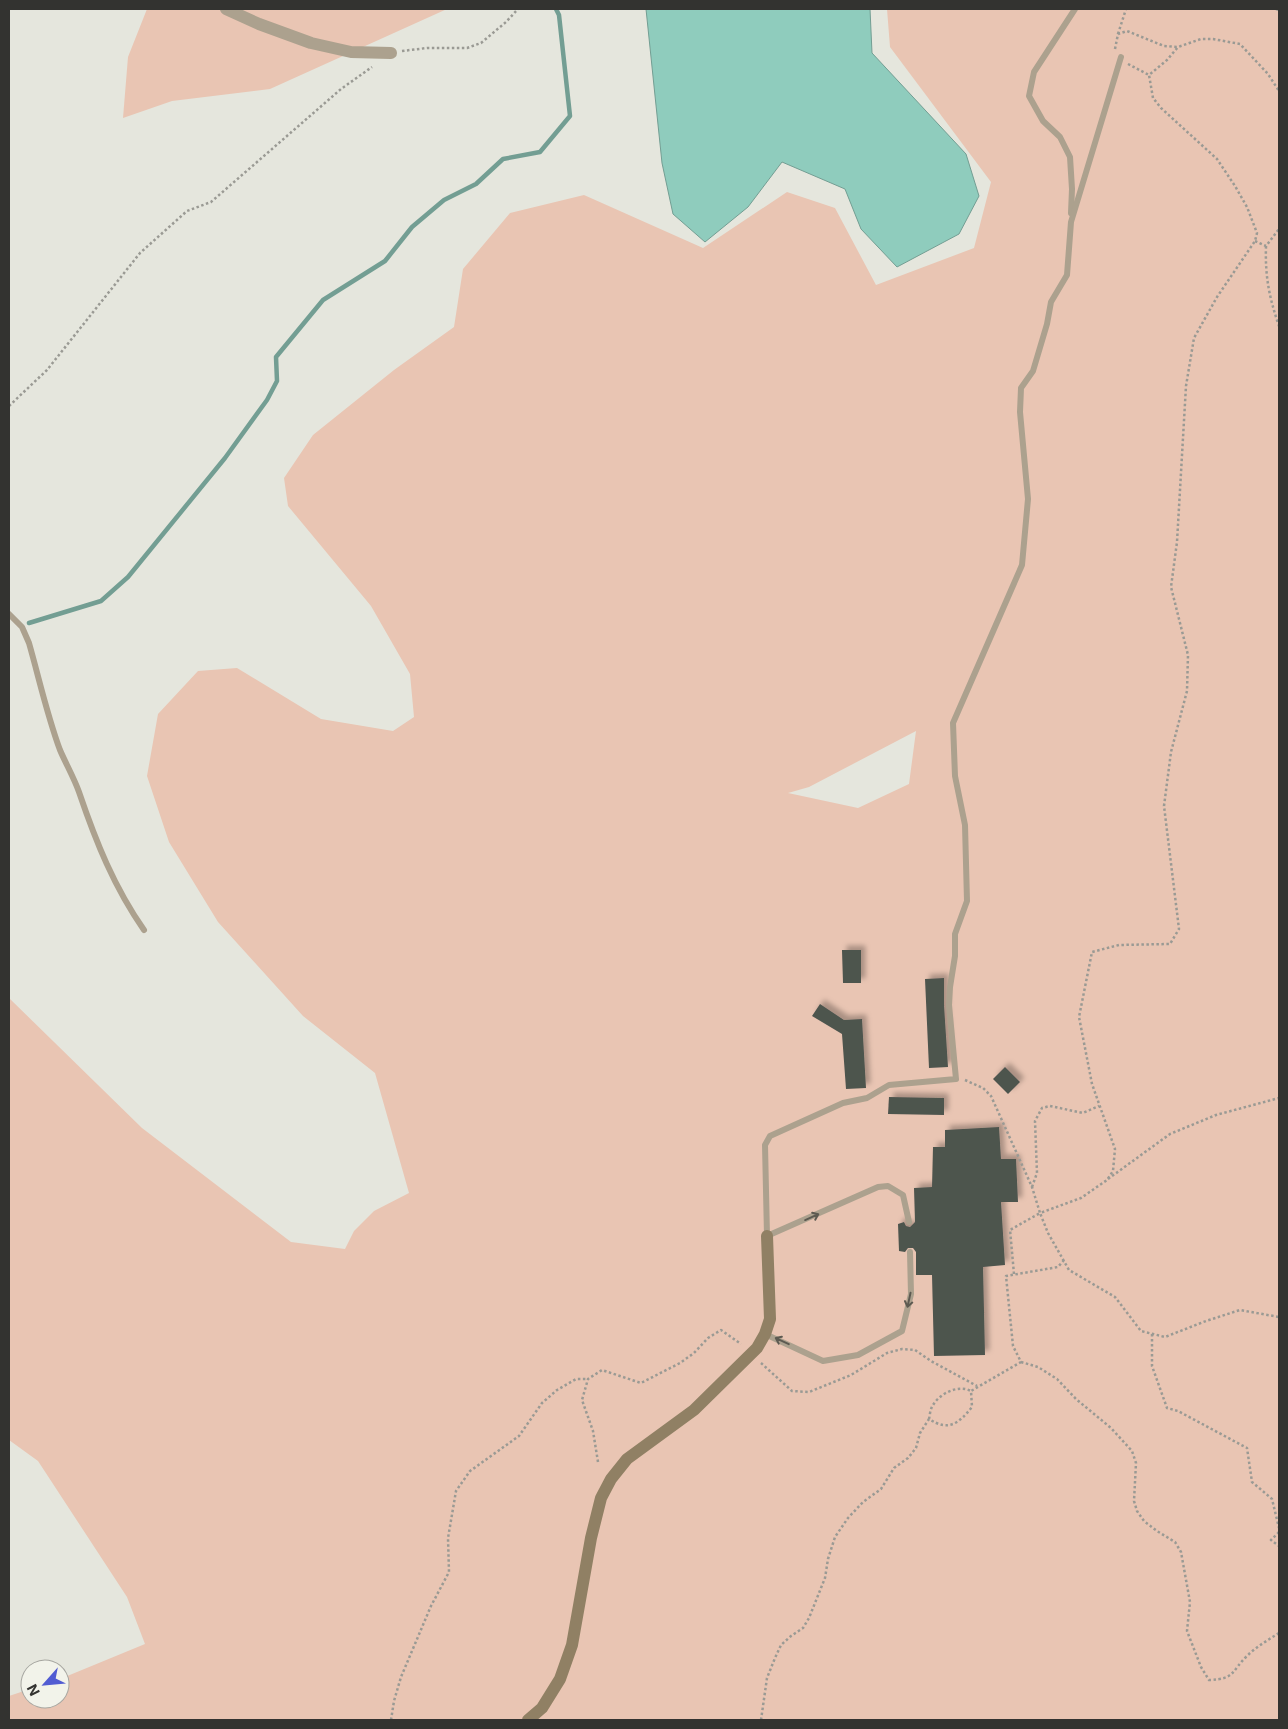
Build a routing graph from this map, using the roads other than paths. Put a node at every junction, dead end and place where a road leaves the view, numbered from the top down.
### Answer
1 (226, 9) edge
2 (1075, 9) edge
3 (391, 53) road end
4 (1121, 57) road end
5 (1071, 222) junction
6 (9, 614) edge
7 (144, 930) dead end
8 (909, 1222) dead end
9 (767, 1236) junction
10 (910, 1252) dead end
11 (765, 1334) junction
12 (528, 1720) edge

1 - 3 street
2 - 5 lane
4 - 5 lane
5 - 9 lane
6 - 7 lane
9 -> 8 lane
9 - 11 street
10 -> 11 lane
11 - 12 street

